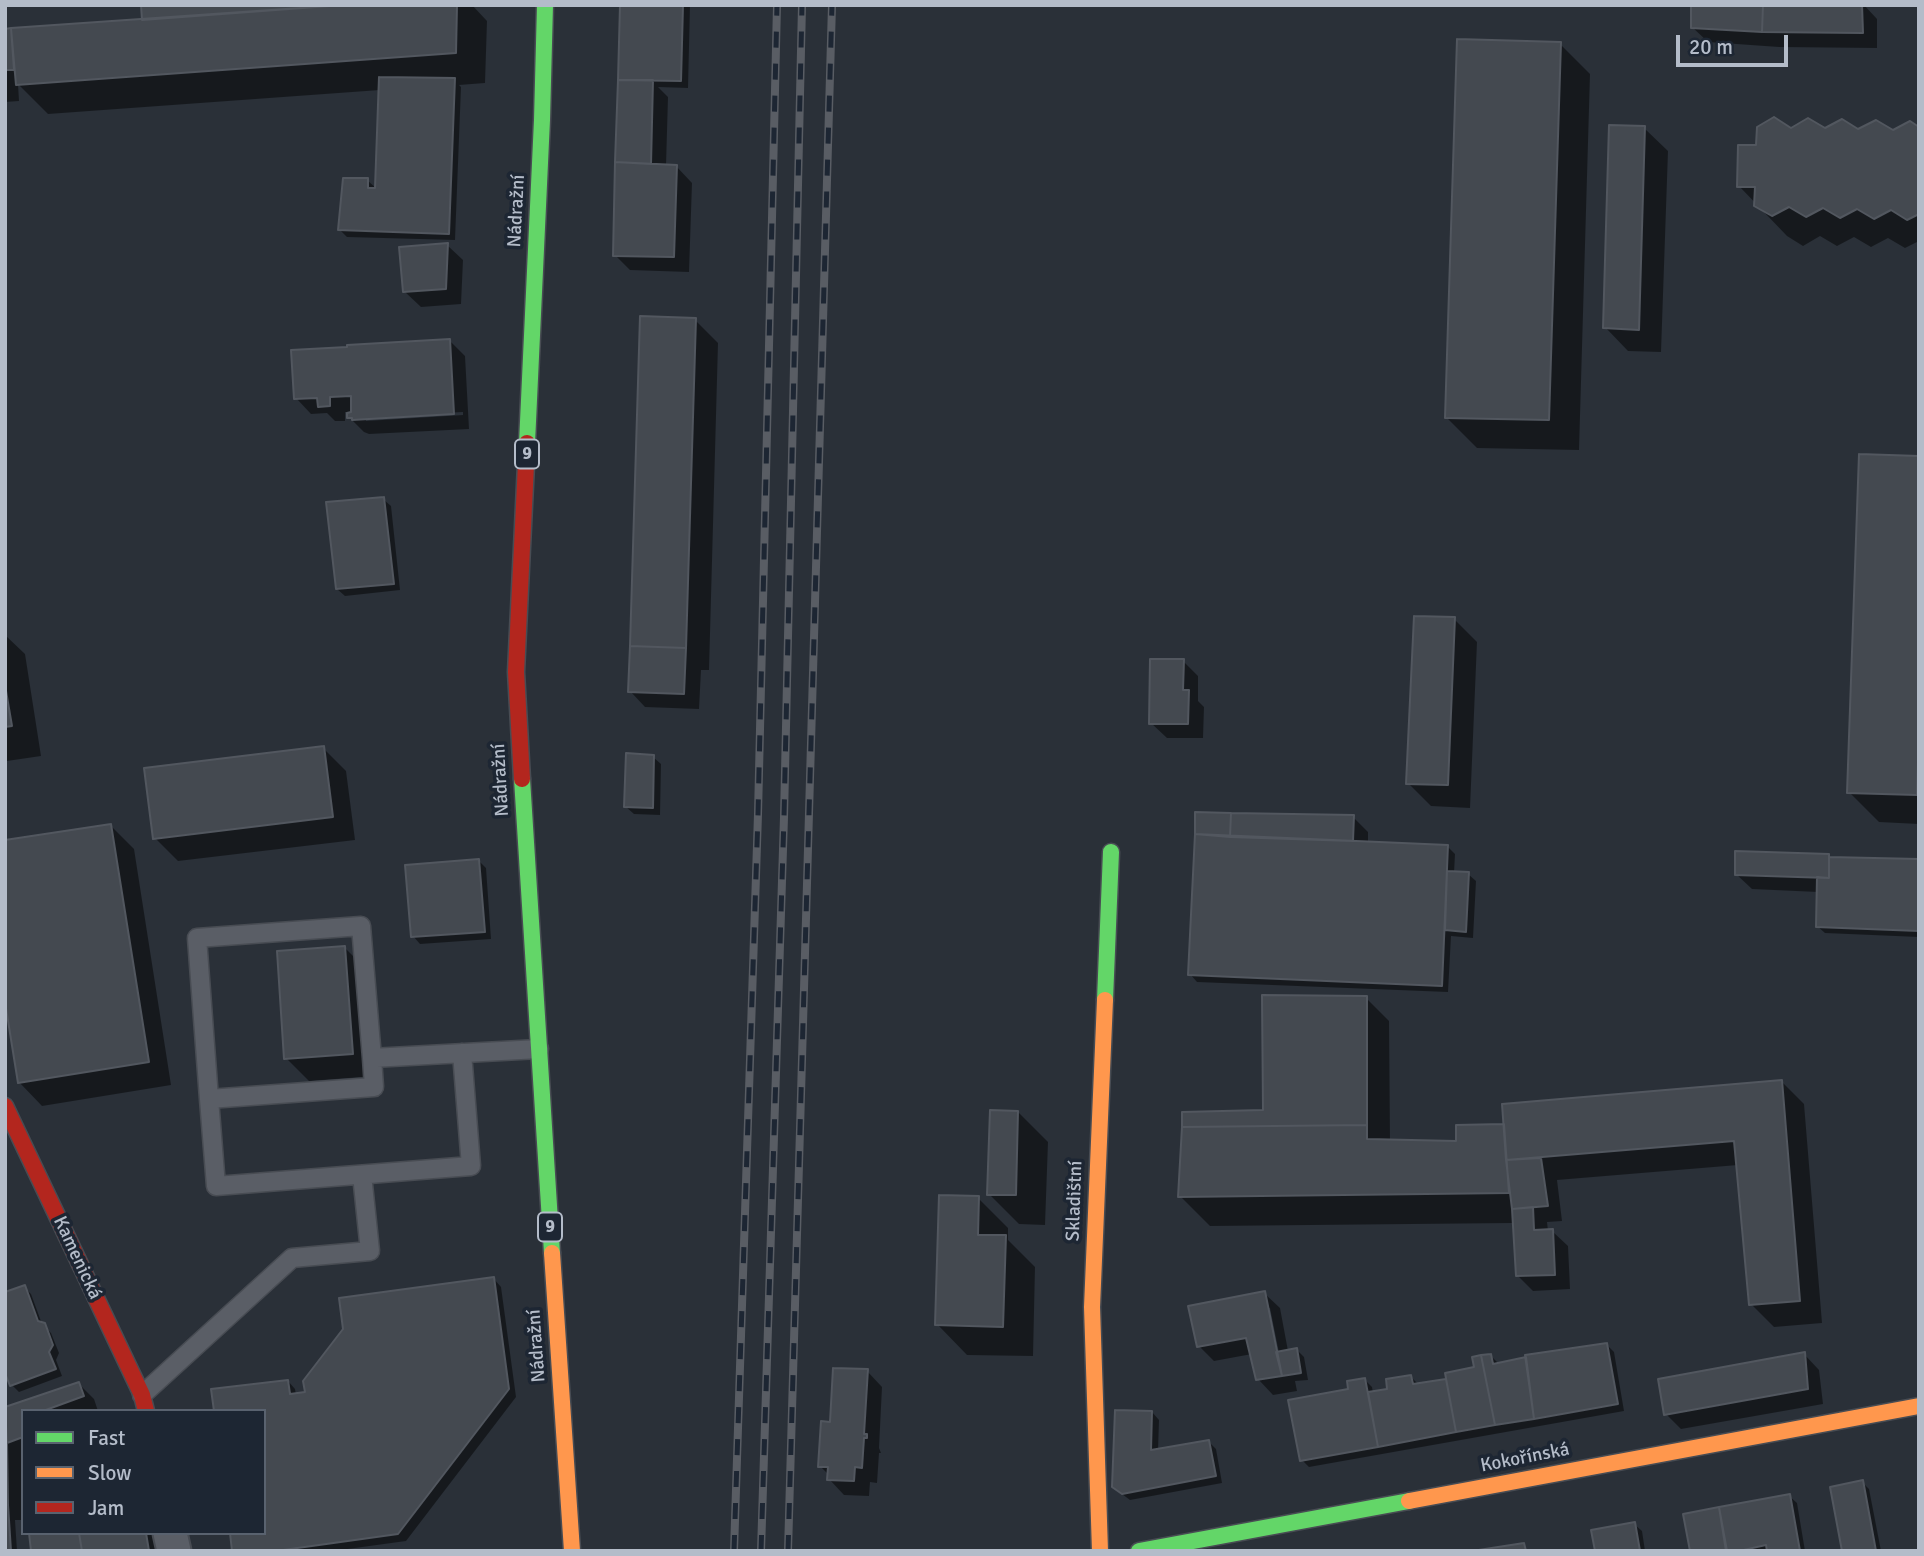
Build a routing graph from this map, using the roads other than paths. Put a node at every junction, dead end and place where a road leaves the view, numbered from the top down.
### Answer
1 (545, 5) edge
2 (1111, 852) dead end
3 (538, 1049) junction
4 (462, 1053) junction
5 (372, 1058) junction
6 (209, 1100) junction
7 (5, 1106) edge
8 (362, 1175) junction
9 (144, 1403) edge
10 (1919, 1406) edge
11 (572, 1551) edge
12 (1100, 1551) edge
13 (1139, 1551) edge

1 - 3 main road, Nádražní / 9
2 - 12 main road, Skladištní
3 - 4 lane
3 - 11 main road, Nádražní / 9
4 - 5 lane
4 - 8 lane
5 - 6 lane
5 - 6 lane
6 - 8 lane
7 - 9 main road, Kamenická
8 - 9 lane
10 - 13 main road, Kokořínská

